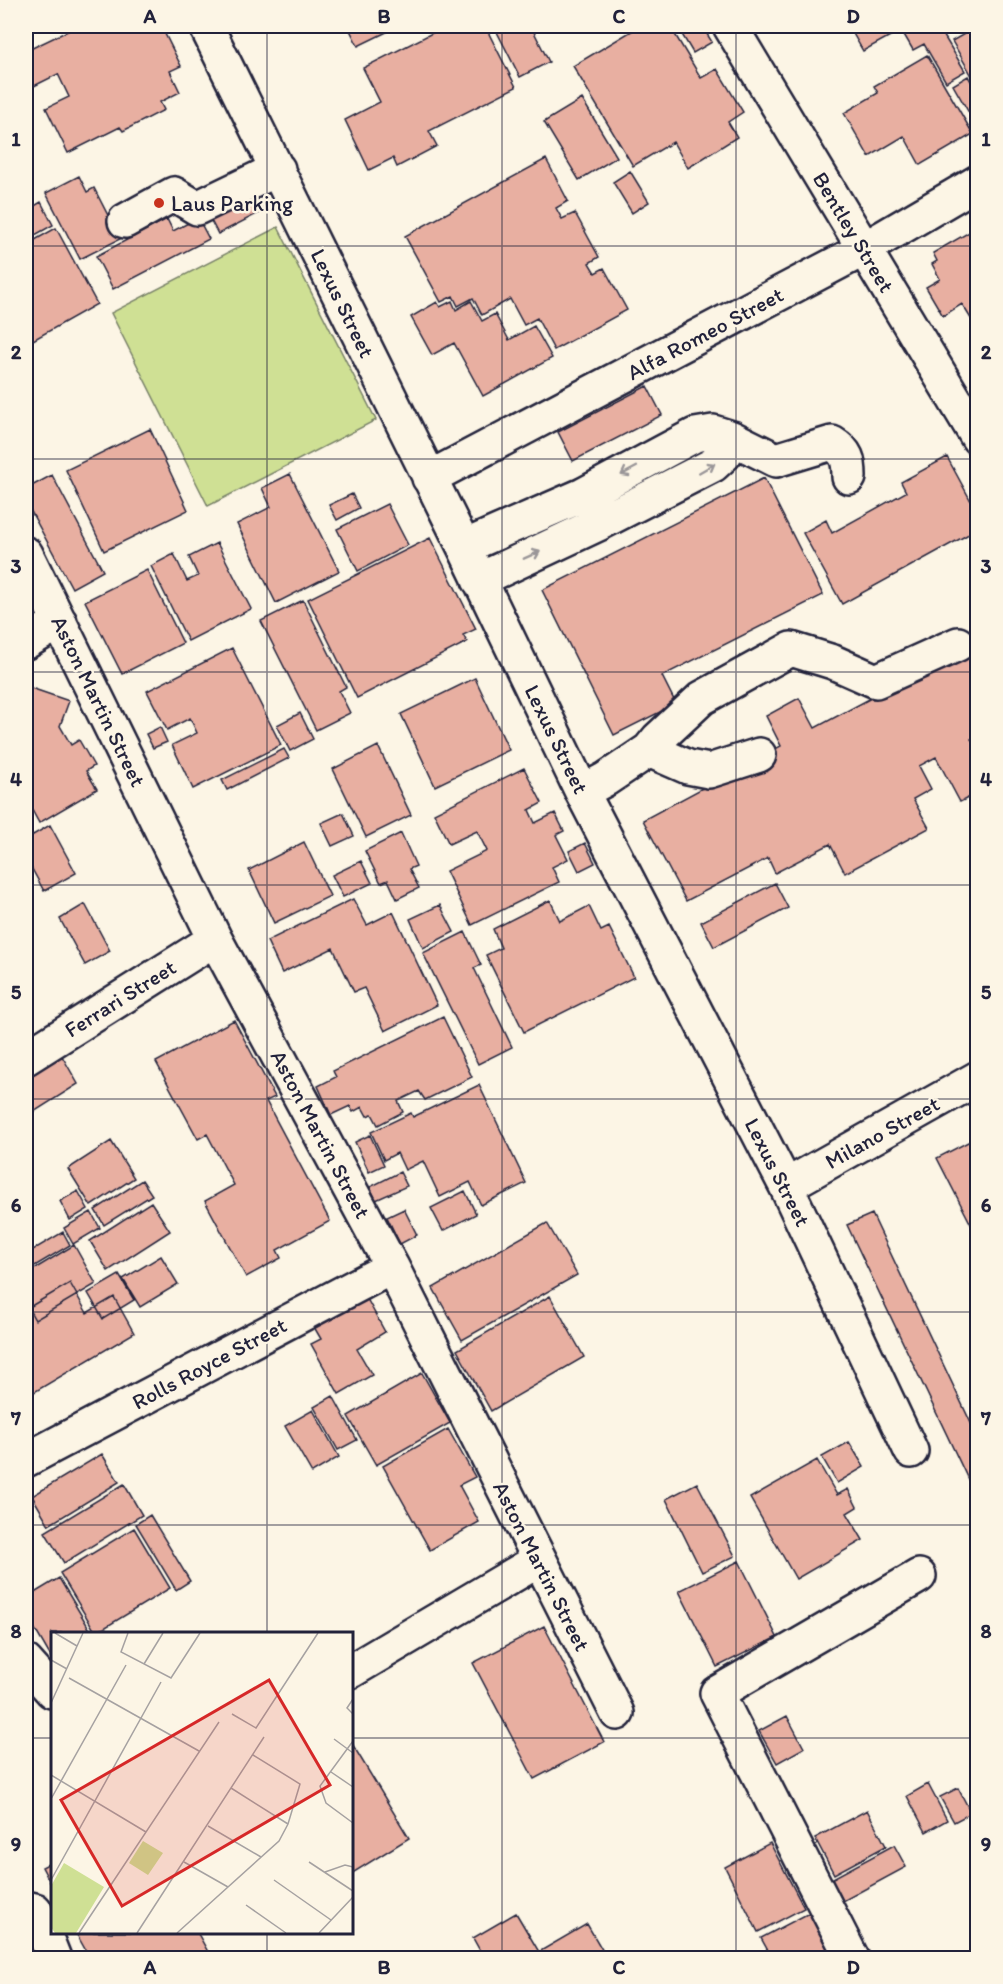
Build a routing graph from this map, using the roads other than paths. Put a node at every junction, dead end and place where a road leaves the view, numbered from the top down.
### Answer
1 (206, 26) edge
2 (730, 26) edge
3 (278, 169) junction
4 (978, 182) edge
5 (125, 221) dead end
6 (864, 249) junction
7 (732, 438) junction
8 (978, 438) edge
9 (849, 477) dead end
10 (429, 478) junction
11 (464, 547) junction
12 (26, 554) edge
13 (480, 580) junction
14 (60, 622) junction
15 (26, 642) edge
16 (958, 644) dead end
17 (649, 750) junction
18 (759, 755) dead end
19 (582, 792) junction
20 (215, 939) junction
21 (26, 1058) edge
22 (978, 1078) edge
23 (786, 1186) junction
24 (392, 1267) junction
25 (911, 1450) dead end
26 (26, 1460) edge
27 (539, 1560) junction
28 (919, 1576) dead end
29 (26, 1662) edge
30 (352, 1670) edge
31 (51, 1690) edge
32 (617, 1713) dead end
33 (26, 1908) edge
34 (54, 1959) edge
35 (852, 1959) edge

1 - 3 street, Lexus Street
2 - 6 street, Bentley Street
3 - 5 street
3 - 10 street, Lexus Street
4 - 6 street, Alfa Romeo Street
6 - 8 street, Bentley Street
6 - 10 street, Alfa Romeo Street
7 - 9 street
7 -> 11 street
13 -> 7 street
10 - 11 street, Lexus Street
11 - 13 street, Lexus Street
12 - 14 street, Aston Martin Street
13 - 19 street, Lexus Street
14 - 15 street
14 - 20 street, Aston Martin Street
16 - 17 street
17 - 18 street
17 - 19 street
19 - 23 street, Lexus Street
20 - 21 street, Ferrari Street
20 - 24 street, Aston Martin Street
22 - 23 street, Milano Street
23 - 25 street, Lexus Street
24 - 26 street, Rolls Royce Street
24 - 27 street, Aston Martin Street
27 - 30 street
27 - 32 street, Aston Martin Street
28 - 35 street
29 - 31 street
33 - 34 street

